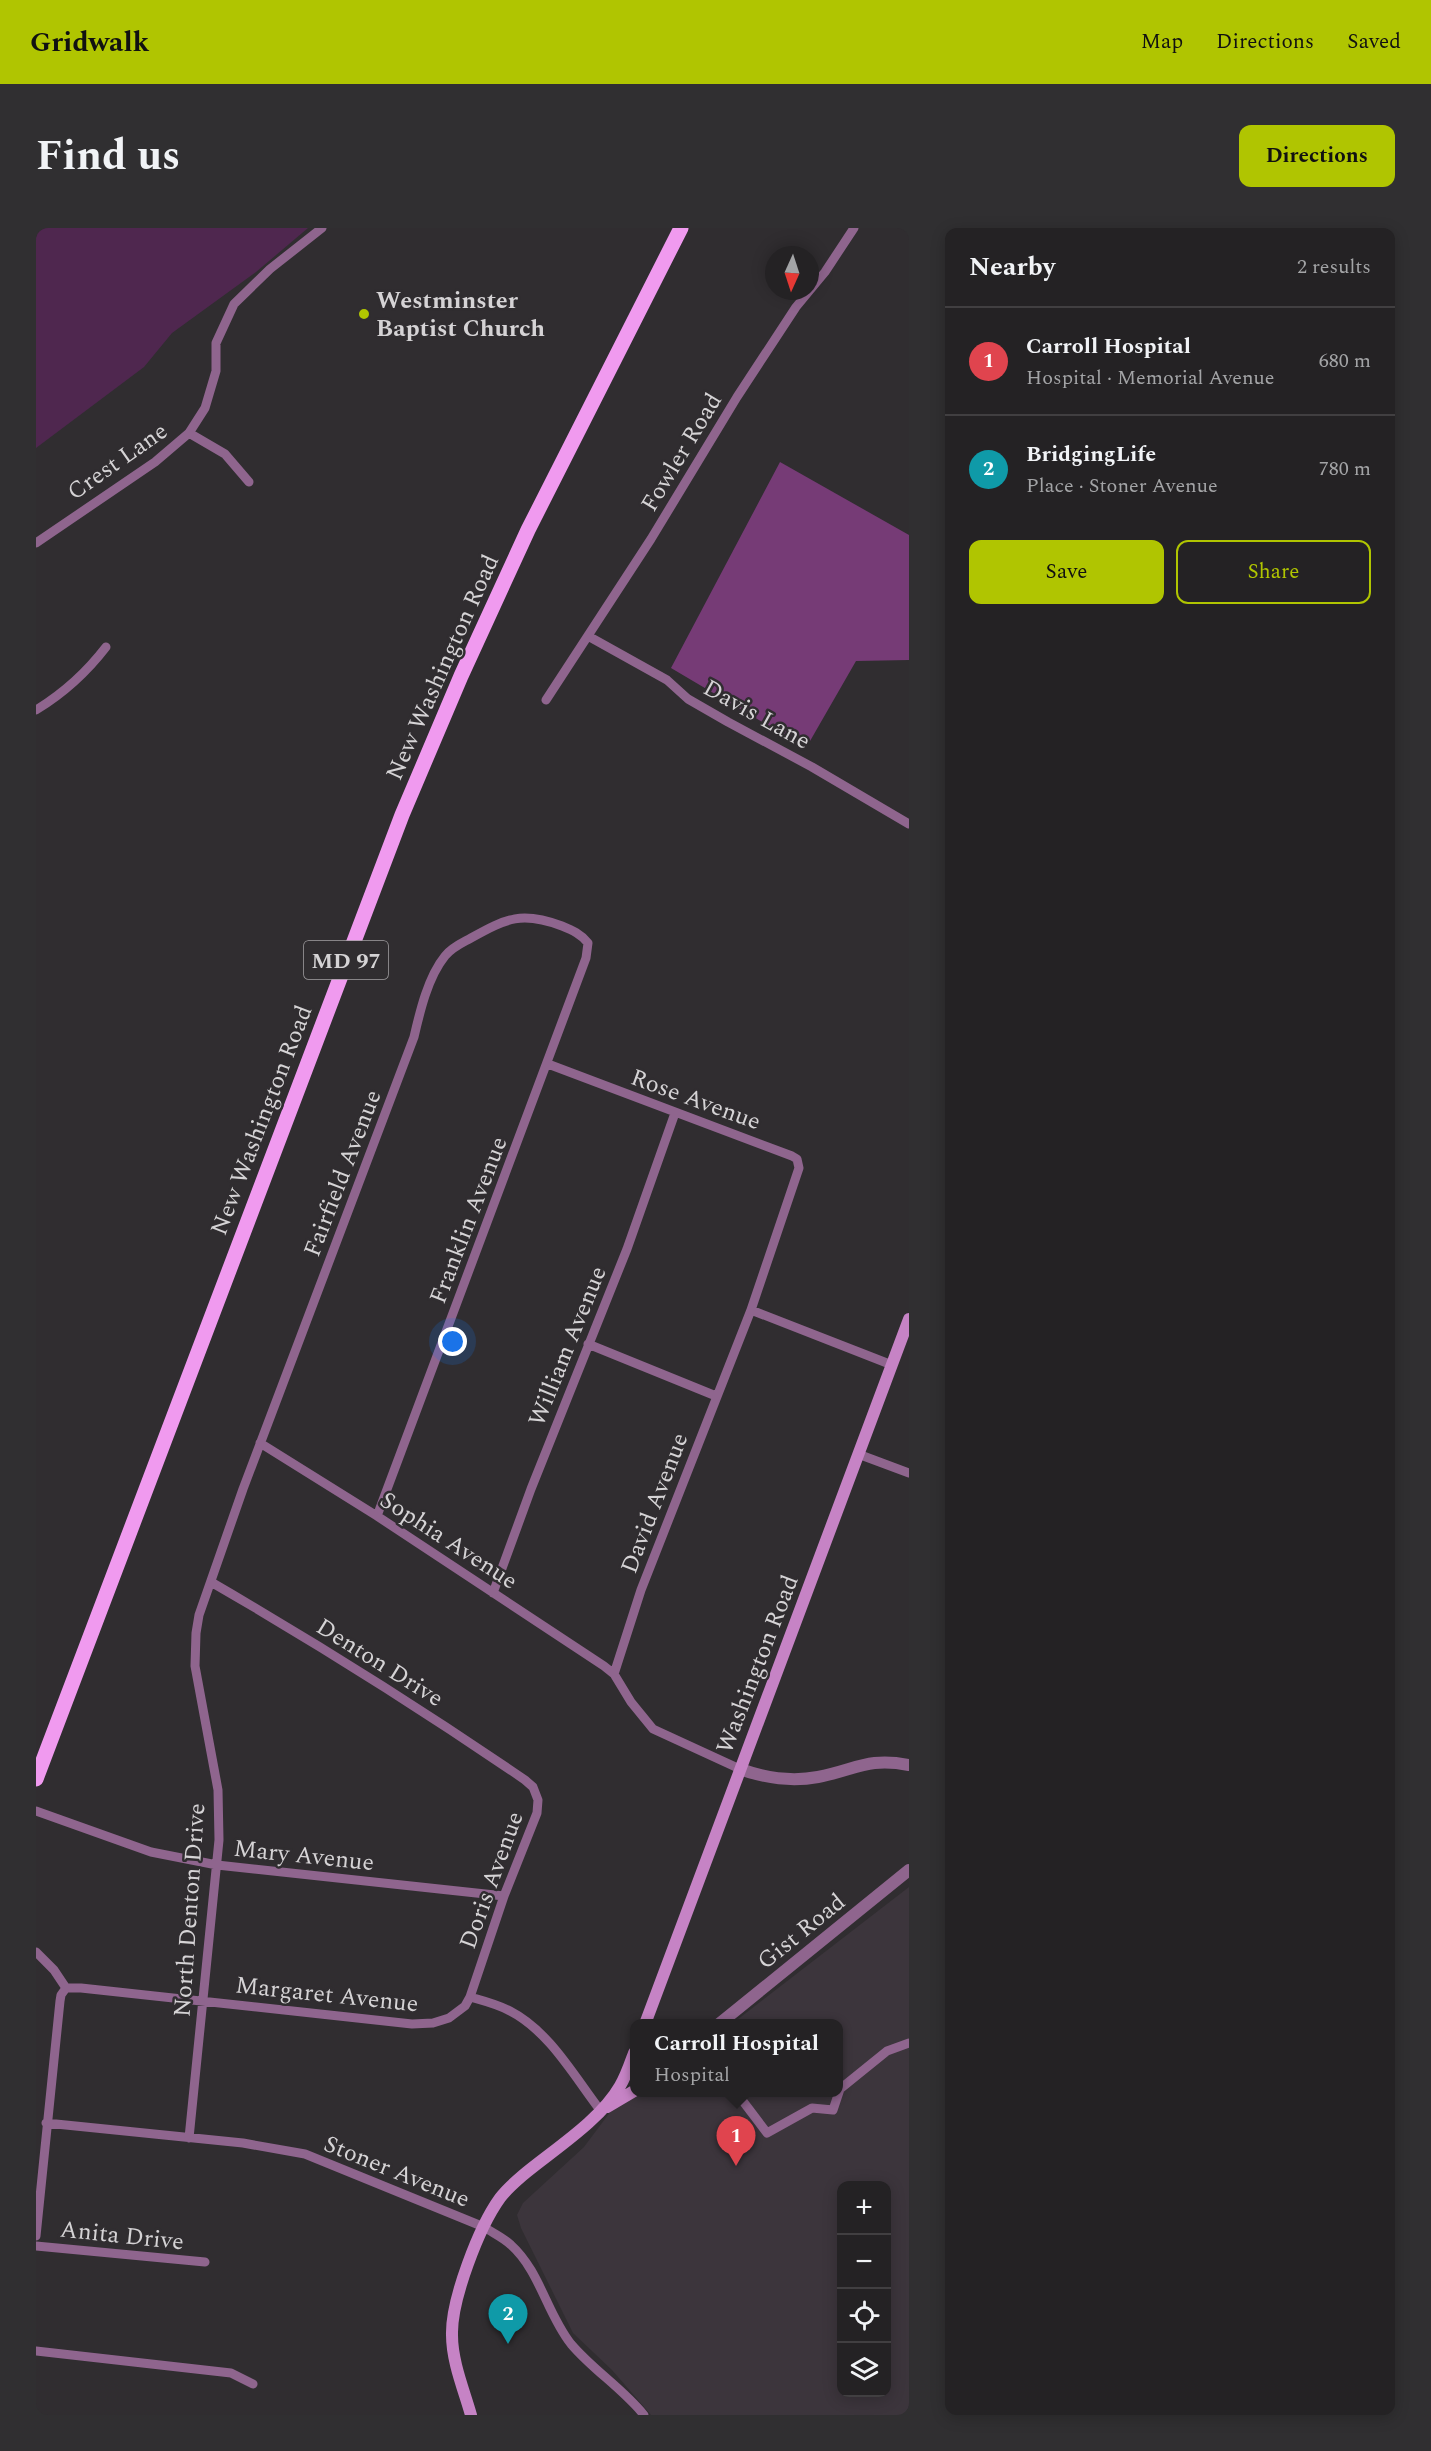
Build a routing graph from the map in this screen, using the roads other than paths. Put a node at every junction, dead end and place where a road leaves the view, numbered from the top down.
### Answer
1 (322, 228) edge
2 (681, 228) edge
3 (854, 228) edge
4 (189, 434) junction
5 (249, 482) dead end
6 (36, 543) edge
7 (588, 636) junction
8 (106, 647) dead end
9 (546, 700) dead end
10 (36, 710) edge
11 (909, 824) edge
12 (583, 971) joint
13 (548, 1064) junction
14 (675, 1113) junction
15 (792, 1193) joint
16 (751, 1310) junction
17 (909, 1318) edge
18 (588, 1344) junction
19 (892, 1365) junction
20 (716, 1396) junction
21 (260, 1443) junction
22 (858, 1454) junction
23 (909, 1473) edge
24 (377, 1516) junction
25 (211, 1582) junction
26 (493, 1593) junction
27 (614, 1674) junction
28 (909, 1765) edge
29 (740, 1769) junction
30 (36, 1779) edge
31 (525, 1779) joint
32 (36, 1811) edge
33 (217, 1865) junction
34 (909, 1870) edge
35 (504, 1896) junction
36 (36, 1952) edge
37 (66, 1989) junction
38 (470, 1997) junction
39 (203, 2001) junction
40 (647, 2019) edge
41 (730, 2019) edge
42 (909, 2043) edge
43 (630, 2063) edge
44 (843, 2088) edge
45 (630, 2094) edge
46 (740, 2097) edge
47 (838, 2097) edge
48 (600, 2110) junction
49 (46, 2123) junction
50 (189, 2138) junction
51 (484, 2227) junction
52 (36, 2236) edge
53 (36, 2246) edge
54 (205, 2262) dead end
55 (36, 2351) edge
56 (253, 2384) dead end
57 (471, 2415) edge
58 (644, 2415) edge

1 - 4 street, Crest Lane
2 - 30 main road, New Washington Road / MD 97
3 - 7 street, Fowler Road
4 - 5 street
4 - 6 street, Crest Lane
7 - 9 street, Fowler Road
7 - 11 street, Davis Lane
8 - 10 street
12 - 13 street, Franklin Avenue
12 - 21 street, Fairfield Avenue
13 - 14 street, Rose Avenue
13 - 24 street, Franklin Avenue
14 - 15 street, Rose Avenue
14 - 18 street, William Avenue
15 - 16 street, David Avenue
16 - 19 street
16 - 20 street, David Avenue
17 - 19 main road, Washington Road
18 - 20 street
18 - 26 street, William Avenue
19 - 22 main road, Washington Road
20 - 27 street, David Avenue
21 - 24 street, Sophia Avenue
21 - 25 street, Fairfield Avenue
22 - 23 street
22 - 29 main road, Washington Road
24 - 26 street, Sophia Avenue
25 - 31 street, Denton Drive
25 - 33 street, North Denton Drive
26 - 27 street, Sophia Avenue
27 - 29 street
28 - 29 street
29 - 40 main road, Washington Road
31 - 35 street, Doris Avenue
32 - 33 street, Mary Avenue
33 - 35 street, Mary Avenue
33 - 39 street, North Denton Drive
34 - 41 street, Gist Road
35 - 38 street, Doris Avenue
36 - 37 street
37 - 39 street, Margaret Avenue
37 - 49 street
38 - 39 street, Margaret Avenue
38 - 48 street
39 - 50 street, North Denton Drive
42 - 44 street
43 - 48 main road
45 - 48 main road
46 - 47 street
48 - 51 main road
49 - 50 street, Stoner Avenue
49 - 52 street
50 - 51 street, Stoner Avenue
51 - 57 main road
51 - 58 street, Stoner Avenue
53 - 54 street, Anita Drive
55 - 56 street

